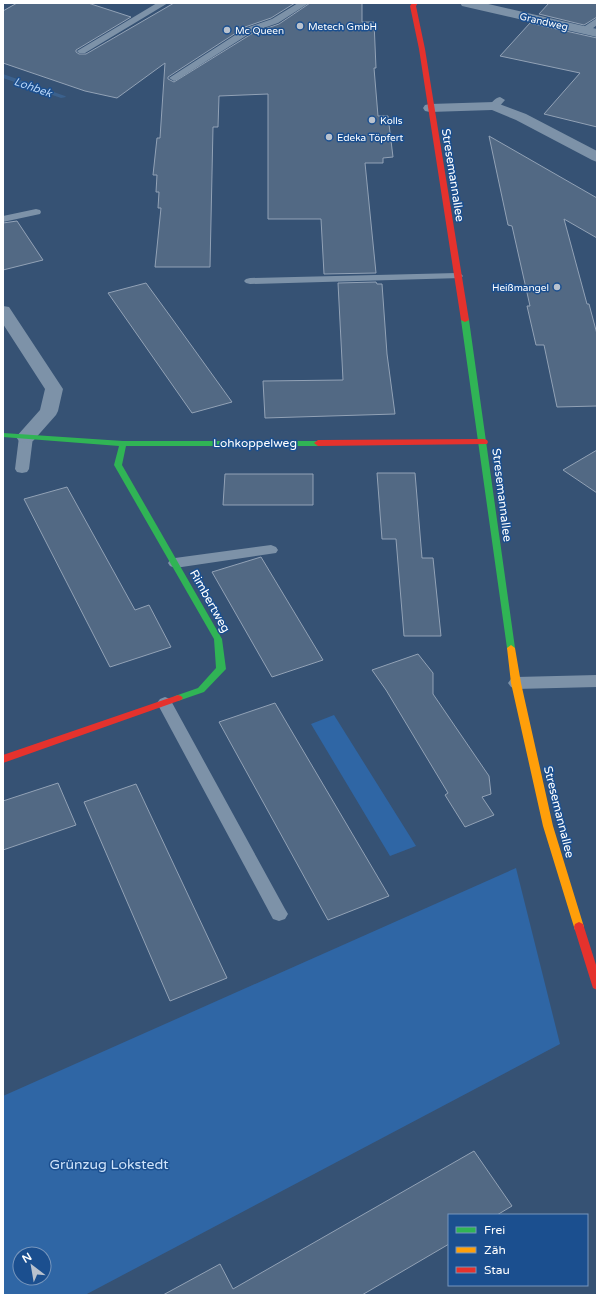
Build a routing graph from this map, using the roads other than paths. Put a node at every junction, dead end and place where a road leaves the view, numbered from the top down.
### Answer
1 (163, 3) edge
2 (304, 3) edge
3 (416, 3) edge
4 (467, 3) edge
5 (597, 21) edge
6 (591, 32) edge
7 (82, 51) dead end
8 (174, 78) dead end
9 (430, 108) junction
10 (597, 157) edge
11 (36, 212) dead end
12 (3, 219) edge
13 (457, 276) junction
14 (250, 281) dead end
15 (3, 311) edge
16 (3, 435) edge
17 (26, 437) junction
18 (484, 442) junction
19 (123, 444) junction
20 (22, 469) dead end
21 (271, 550) dead end
22 (175, 563) junction
23 (597, 681) edge
24 (516, 683) junction
25 (165, 703) junction
26 (3, 759) edge
27 (279, 914) dead end
28 (597, 985) edge

1 - 7 lane
2 - 8 lane
3 - 9 street, Stresemannallee
4 - 6 street, Grandweg
5 - 6 lane
9 - 10 street
9 - 13 street, Stresemannallee
11 - 12 lane
13 - 14 lane
13 - 18 street, Stresemannallee
15 - 17 street
16 - 17 street, Lohkoppelweg
17 - 19 street, Lohkoppelweg
17 - 20 lane
18 - 19 street, Lohkoppelweg
18 - 24 street, Stresemannallee
19 - 22 street, Rimbertweg
21 - 22 lane
22 - 25 street, Rimbertweg
23 - 24 lane
24 - 28 street, Stresemannallee
25 - 26 street, Rimbertweg
25 - 27 lane

